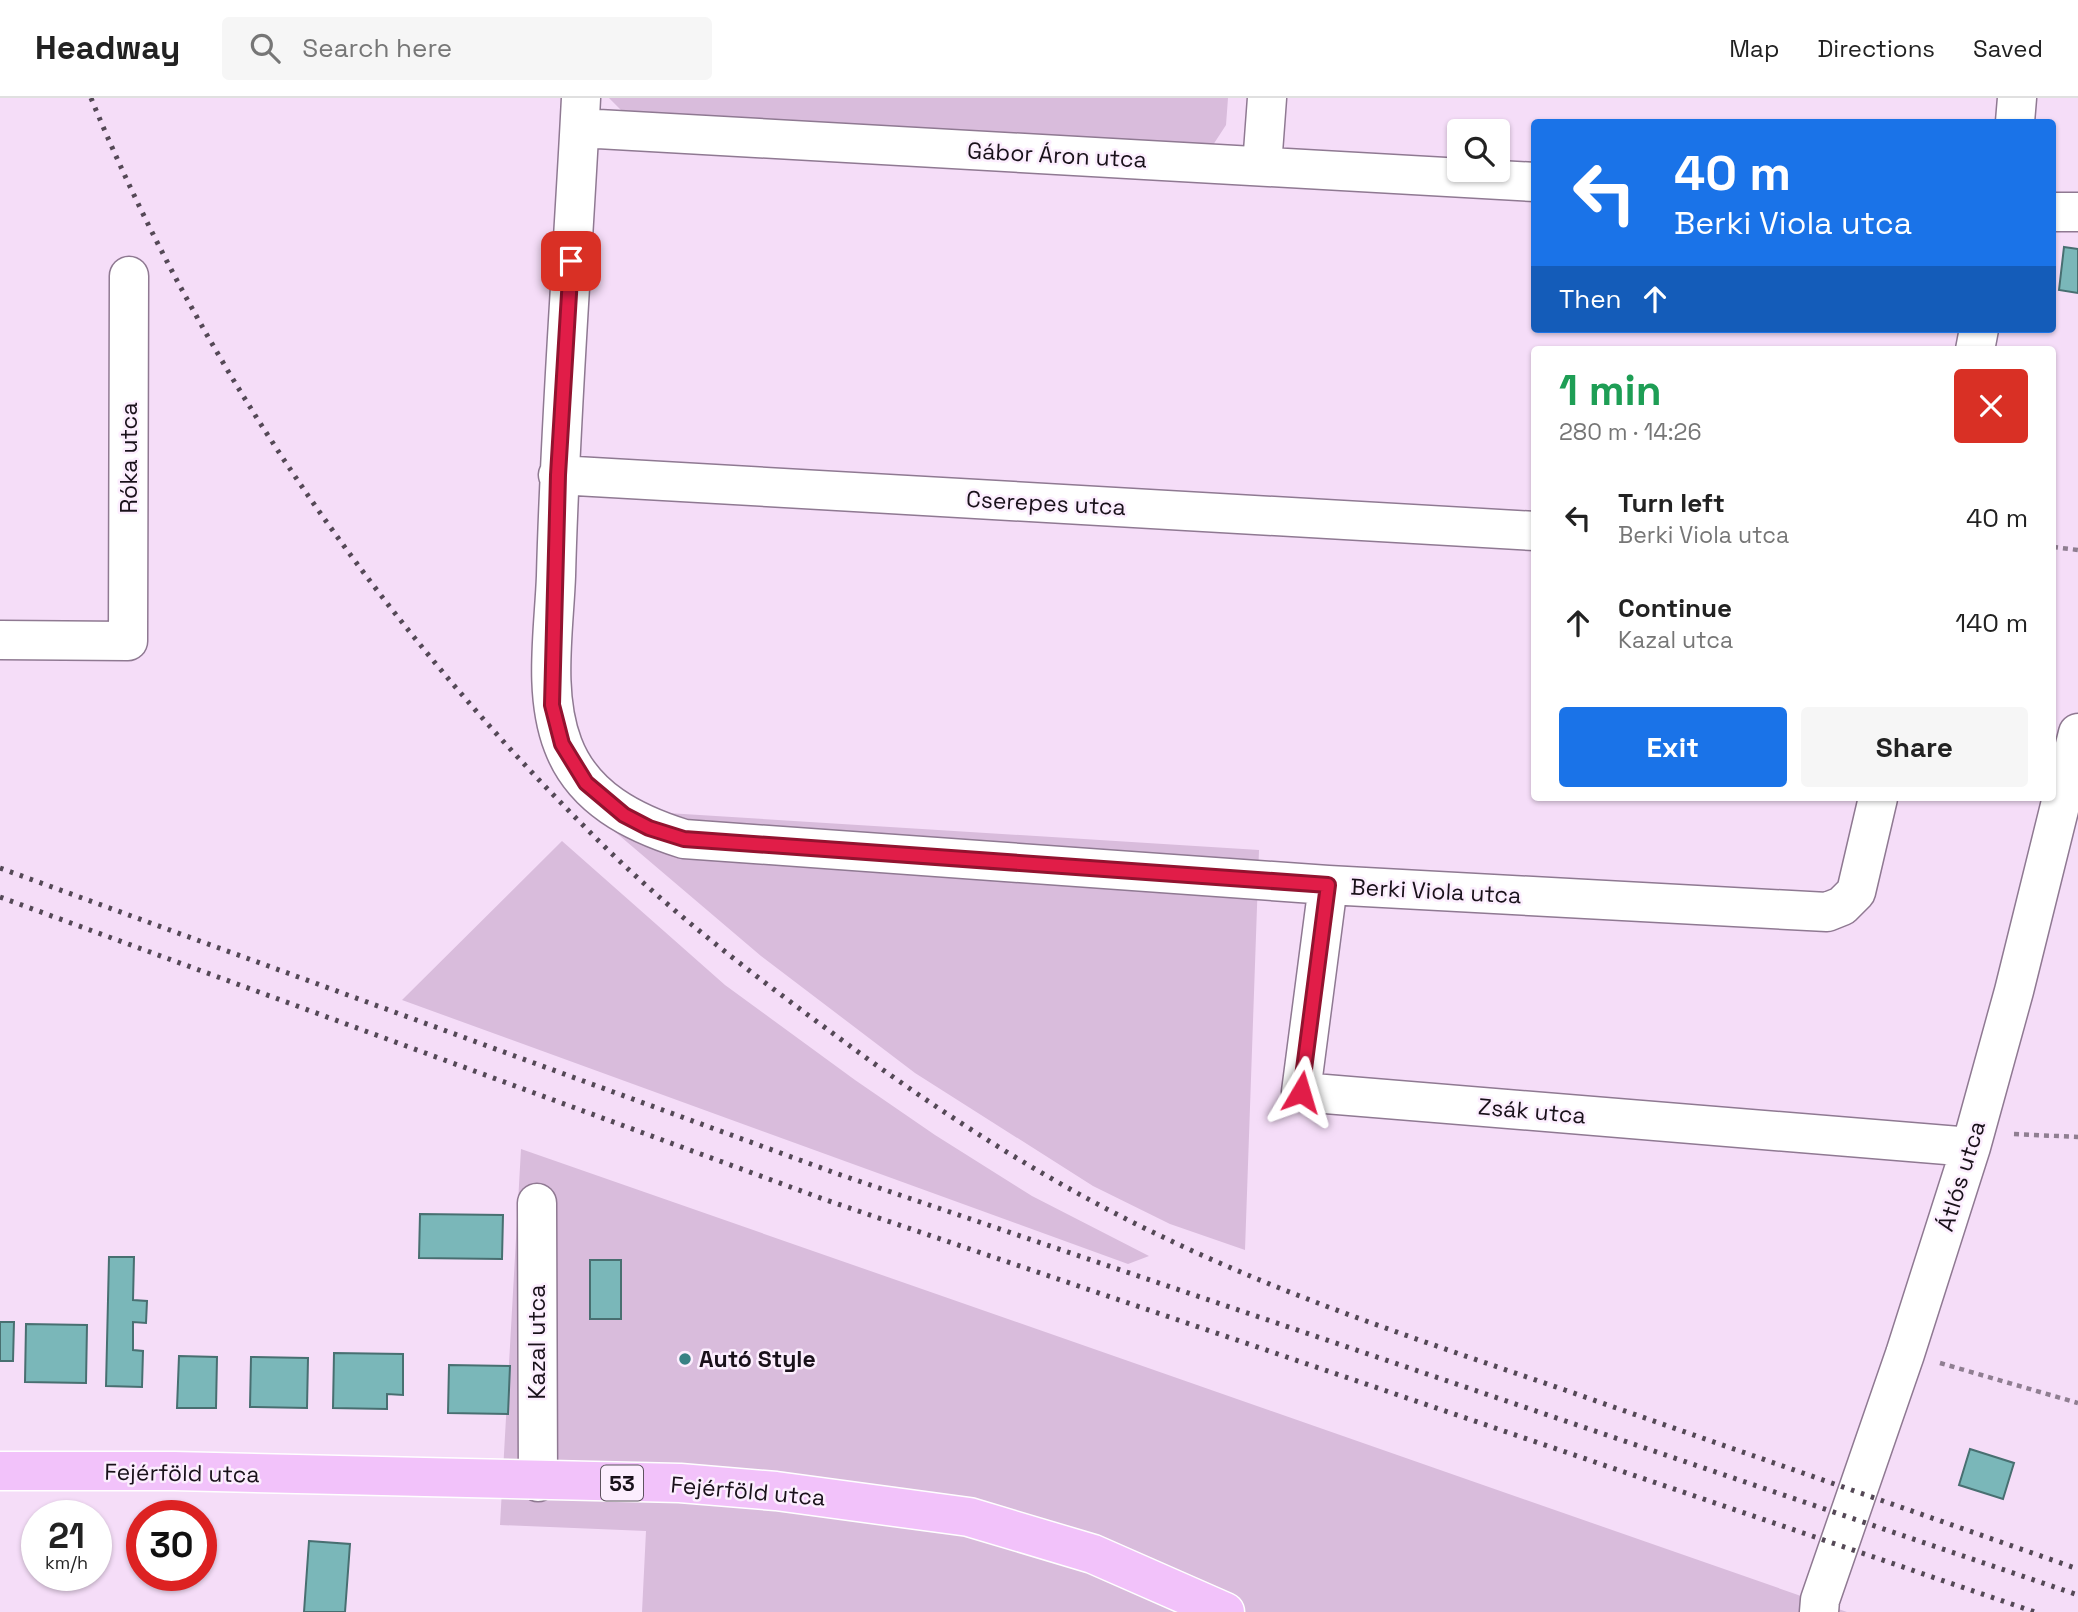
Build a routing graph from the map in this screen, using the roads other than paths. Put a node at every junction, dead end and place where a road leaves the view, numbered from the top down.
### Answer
1 (1267, 98) edge
2 (2017, 98) edge
3 (581, 113) edge
4 (2015, 119) edge
5 (1262, 166) junction
6 (1531, 183) edge
7 (2056, 212) edge
8 (2078, 212) edge
9 (129, 276) dead end
10 (558, 475) junction
11 (1531, 531) edge
12 (0, 640) edge
13 (2078, 733) edge
14 (1877, 801) edge
15 (1328, 885) junction
16 (1973, 1140) junction
17 (537, 1203) dead end
18 (0, 1471) edge
19 (538, 1482) junction
20 (1225, 1612) edge
21 (1819, 1612) edge

1 - 5 street
2 - 4 street
3 - 5 street, Gábor Áron utca
3 - 10 street
5 - 6 street, Gábor Áron utca
7 - 8 street
9 - 12 street, Róka utca
10 - 11 street, Cserepes utca
10 - 15 street, Berki Viola utca
13 - 16 street, Átlós utca
14 - 15 street, Berki Viola utca
15 - 16 street, Zsák utca
16 - 21 street, Átlós utca
17 - 19 street, Kazal utca
18 - 19 main road, Fejérföld utca / 53
19 - 20 main road, Fejérföld utca / 53

